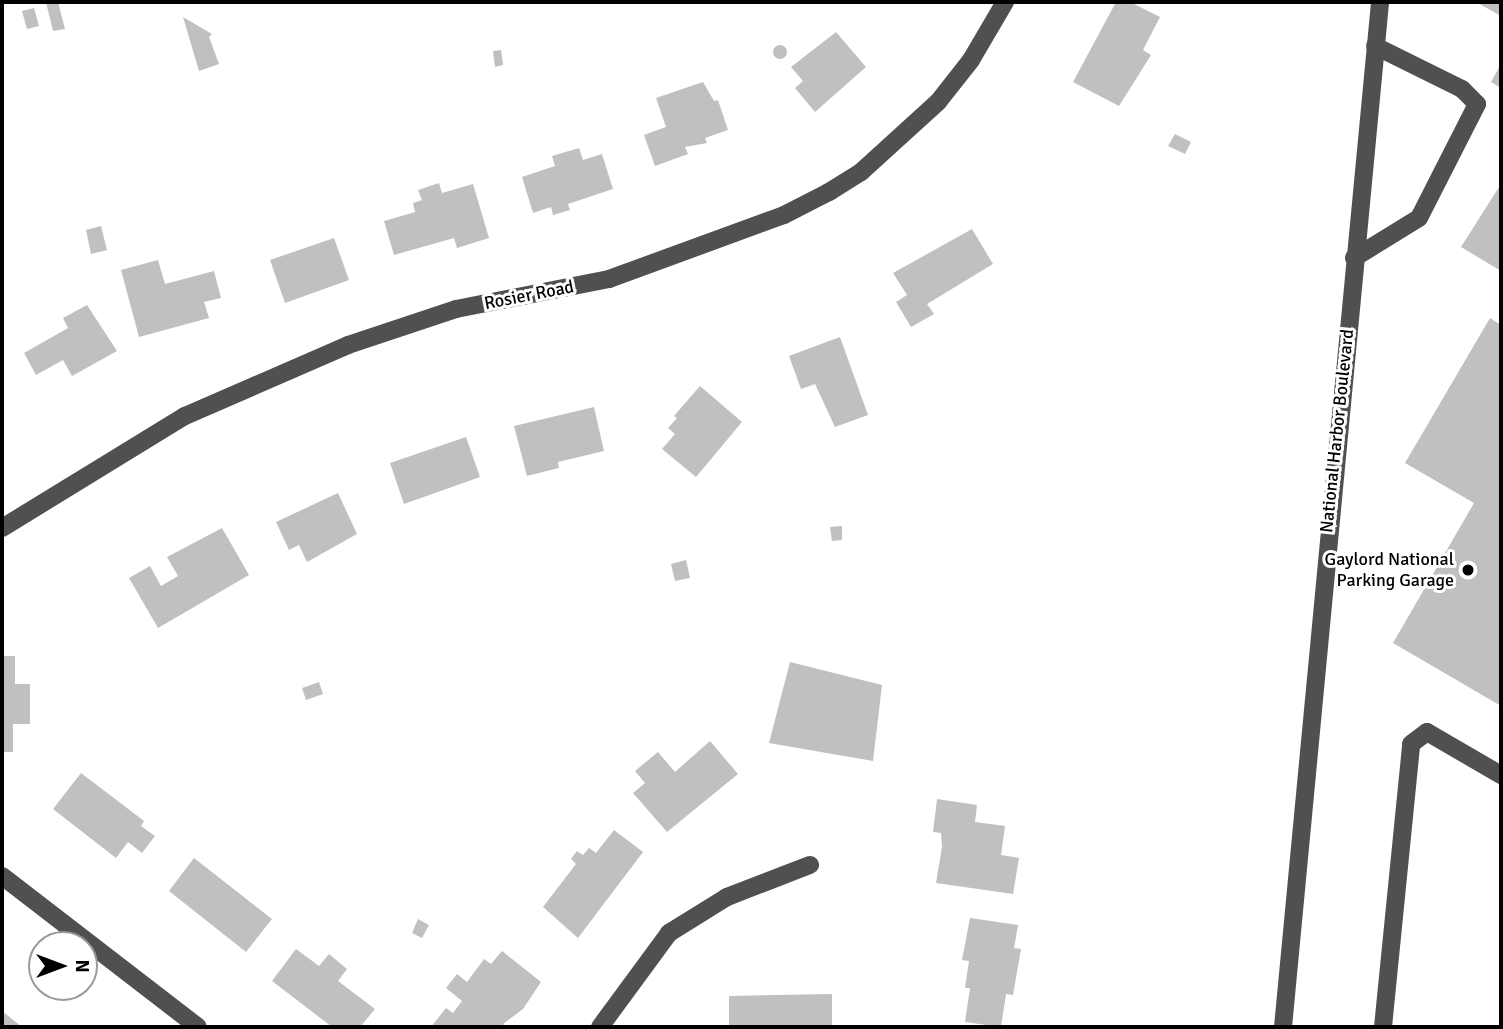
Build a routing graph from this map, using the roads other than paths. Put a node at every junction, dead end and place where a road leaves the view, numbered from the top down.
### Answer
1 (1005, 2) edge
2 (1380, 2) edge
3 (1376, 46) junction
4 (1354, 258) junction
5 (2, 528) edge
6 (1501, 775) edge
7 (810, 865) dead end
8 (2, 876) edge
9 (198, 1027) edge
10 (600, 1027) edge
11 (1283, 1027) edge
12 (1383, 1027) edge

1 - 5 street, Rosier Road
2 - 3 street, National Harbor Boulevard
3 - 4 street, National Harbor Boulevard
3 - 4 street
4 - 11 street, National Harbor Boulevard
6 - 12 street
7 - 10 street
8 - 9 street

